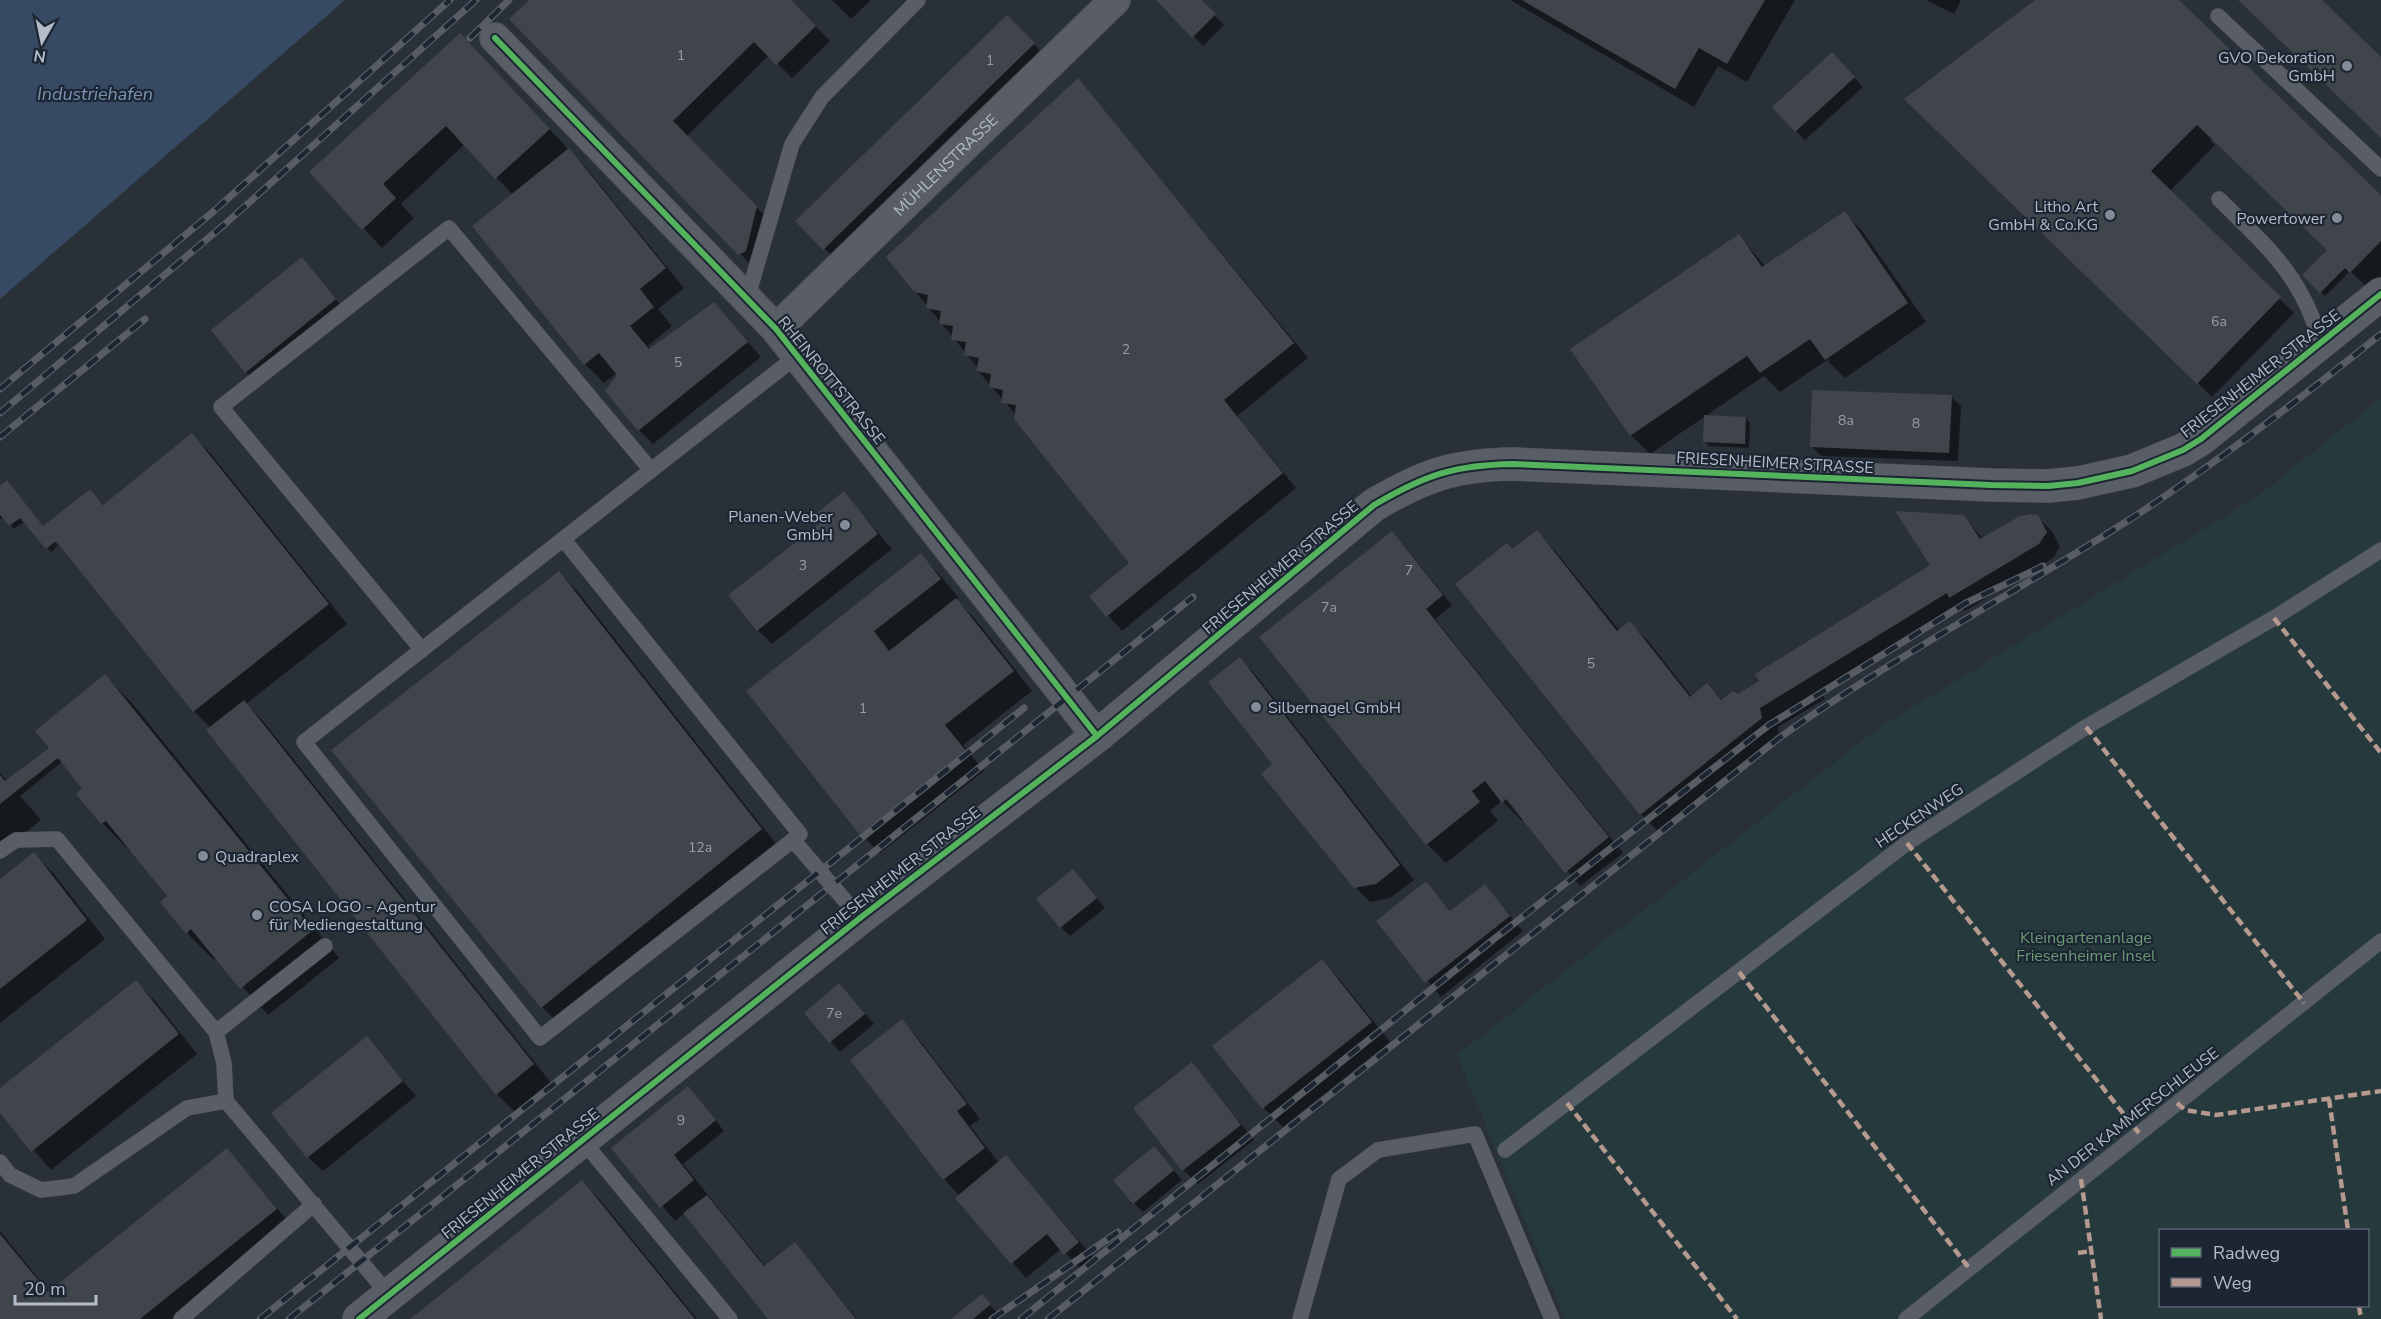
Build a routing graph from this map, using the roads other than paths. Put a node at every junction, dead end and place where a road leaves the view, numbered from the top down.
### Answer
1 (918, 0) edge
2 (1115, 0) edge
3 (2218, 16) dead end
4 (495, 38) dead end
5 (2381, 169) edge
6 (2219, 199) dead end
7 (2381, 294) edge
8 (747, 299) junction
9 (776, 329) junction
10 (2321, 344) junction
11 (797, 356) junction
12 (650, 469) junction
13 (564, 540) junction
14 (2381, 550) edge
15 (422, 650) junction
16 (1097, 736) junction
17 (793, 840) junction
18 (0, 851) edge
19 (860, 918) junction
20 (2381, 941) edge
21 (325, 946) dead end
22 (216, 1032) junction
23 (226, 1101) junction
24 (582, 1140) junction
25 (1505, 1150) dead end
26 (0, 1162) edge
27 (314, 1204) junction
28 (389, 1295) junction
29 (181, 1319) edge
30 (359, 1319) edge
31 (730, 1319) edge
32 (1300, 1319) edge
33 (1552, 1319) edge
34 (1906, 1319) edge

1 - 8 lane
2 - 9 street, MÜHLENSTRASSE
3 - 5 lane
4 - 8 street, RHEINROTTSTRASSE
6 - 10 lane
7 - 10 street, FRIESENHEIMER STRASSE
8 - 9 street, RHEINROTTSTRASSE
9 - 11 street, RHEINROTTSTRASSE
10 - 16 street, FRIESENHEIMER STRASSE
11 - 12 lane
11 - 16 street, RHEINROTTSTRASSE
12 - 13 lane
12 - 15 lane
13 - 15 lane
13 - 17 lane
14 - 25 lane, HECKENWEG
15 - 17 lane
16 - 19 street, FRIESENHEIMER STRASSE
17 - 19 lane
18 - 22 lane
19 - 24 street, FRIESENHEIMER STRASSE
20 - 34 lane, AN DER KAMMERSCHLEUSE
21 - 22 lane
22 - 23 lane
23 - 26 lane
23 - 27 lane
24 - 28 street, FRIESENHEIMER STRASSE
24 - 31 lane
27 - 28 lane
27 - 29 lane
28 - 30 street, FRIESENHEIMER STRASSE
32 - 33 lane

